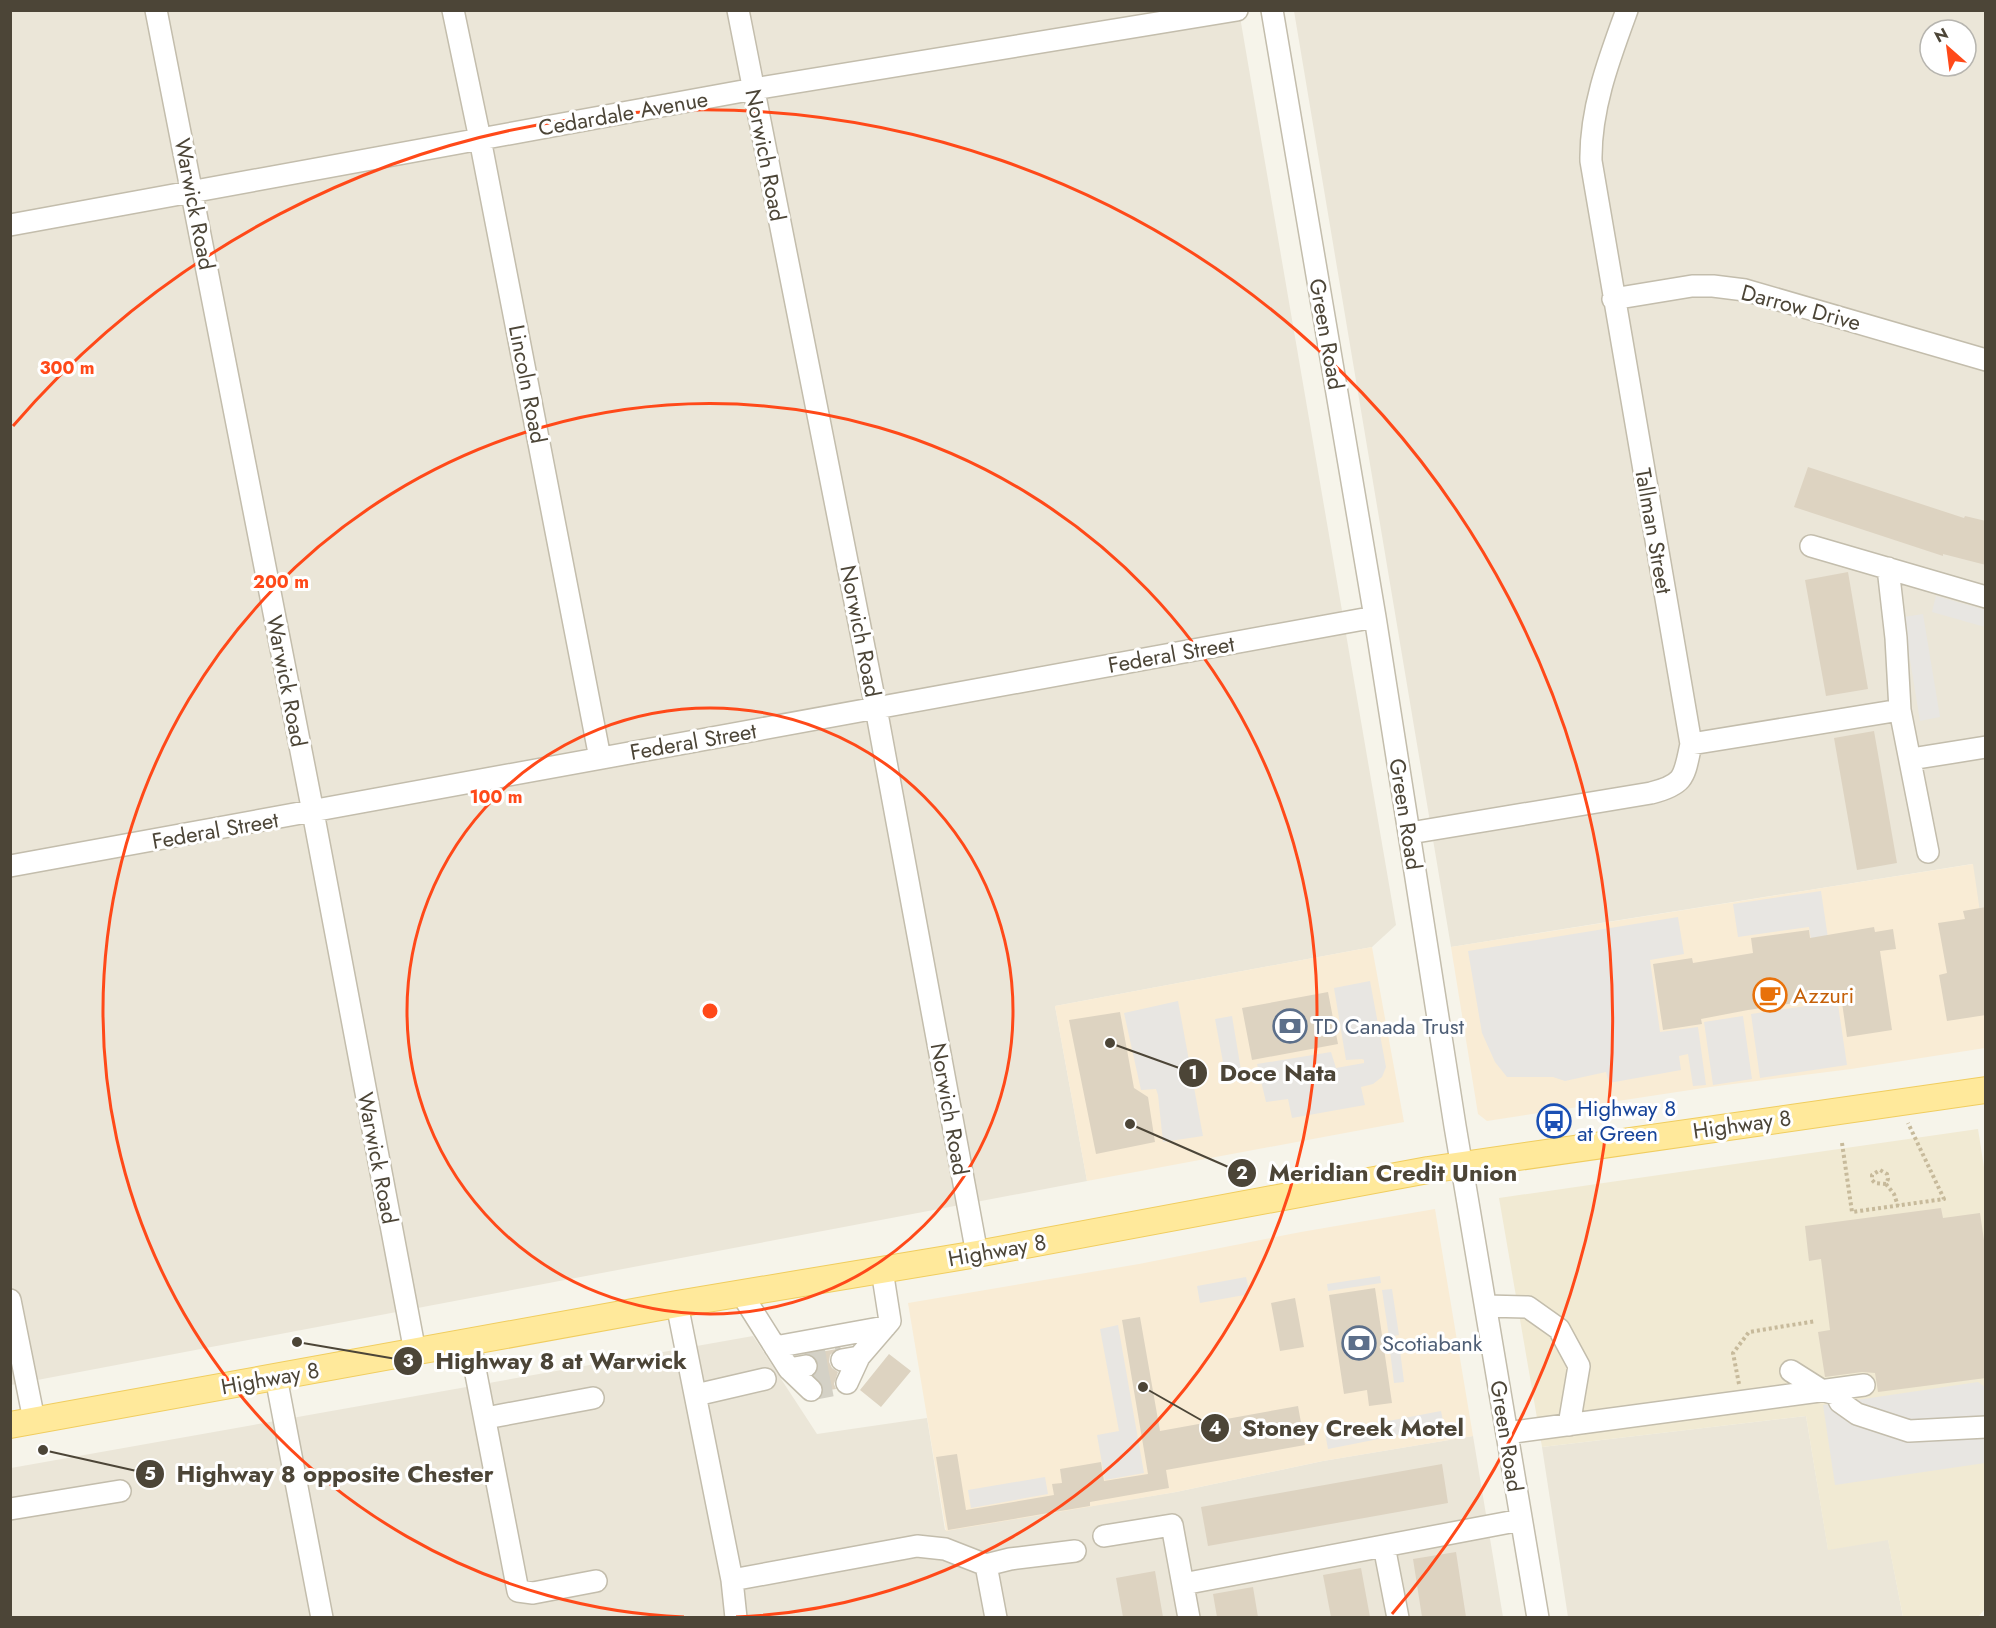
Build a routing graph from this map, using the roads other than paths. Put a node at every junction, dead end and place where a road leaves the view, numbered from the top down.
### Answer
1 (156, 10) edge
2 (453, 10) edge
3 (738, 10) edge
4 (1237, 10) edge
5 (1272, 10) edge
6 (1627, 10) edge
7 (754, 89) junction
8 (480, 139) junction
9 (192, 191) junction
10 (10, 225) edge
11 (1614, 299) junction
12 (1986, 360) edge
13 (1811, 546) dead end
14 (1888, 568) junction
15 (1986, 597) edge
16 (1375, 617) junction
17 (876, 708) junction
18 (1900, 710) junction
19 (1691, 744) junction
20 (1986, 747) edge
21 (600, 758) junction
22 (1911, 759) junction
23 (312, 812) junction
24 (1410, 833) junction
25 (1928, 852) dead end
26 (10, 866) edge
27 (1986, 1090) edge
28 (1462, 1164) junction
29 (977, 1254) junction
30 (882, 1270) junction
31 (741, 1293) junction
32 (10, 1300) edge
33 (677, 1304) junction
34 (1486, 1306) junction
35 (885, 1327) junction
36 (470, 1343) junction
37 (775, 1347) junction
38 (415, 1352) junction
39 (845, 1361) tunnel mouth
40 (804, 1368) dead end
41 (1791, 1371) dead end
42 (276, 1377) junction
43 (765, 1379) dead end
44 (1864, 1385) dead end
45 (1821, 1390) junction
46 (696, 1395) junction
47 (593, 1398) dead end
48 (486, 1418) junction
49 (22, 1422) edge
50 (1569, 1425) junction
51 (1986, 1427) edge
52 (1507, 1434) junction
53 (120, 1491) dead end
54 (10, 1509) edge
55 (1521, 1520) junction
56 (1104, 1536) dead end
57 (1384, 1546) junction
58 (1075, 1551) dead end
59 (986, 1565) junction
60 (732, 1580) junction
61 (596, 1581) dead end
62 (1183, 1584) junction
63 (322, 1617) edge
64 (735, 1617) edge
65 (996, 1617) edge
66 (1189, 1617) edge
67 (1398, 1617) edge
68 (1538, 1617) edge

1 - 9 street, Warwick Road
2 - 8 street, Lincoln Road
3 - 7 street, Norwich Road
4 - 7 street, Cedardale Avenue
5 - 16 street, Green Road
6 - 11 street, Tallman Street
7 - 8 street, Cedardale Avenue
7 - 17 street, Norwich Road
8 - 9 street, Cedardale Avenue
8 - 21 street, Lincoln Road
9 - 10 street, Cedardale Avenue
9 - 23 street, Warwick Road
11 - 12 street, Darrow Drive
11 - 19 street, Tallman Street
13 - 14 street
14 - 15 street
14 - 18 street
16 - 17 street, Federal Street
16 - 24 street, Green Road
17 - 21 street, Federal Street
17 - 29 street, Norwich Road
18 - 19 street
18 - 22 street
19 - 24 street, Tallman Street
20 - 22 street
21 - 23 street, Federal Street
22 - 25 street
23 - 26 street, Federal Street
23 - 38 street, Warwick Road
24 - 28 street, Green Road
27 - 28 main road, Highway 8
28 - 29 main road, Highway 8
28 - 34 street, Green Road
29 - 30 main road, Highway 8
30 - 31 main road, Highway 8
30 - 35 street
31 - 33 main road, Highway 8
31 - 37 street
32 - 49 street
33 - 36 main road, Highway 8
33 - 46 street
34 - 50 street
34 - 52 street, Green Road
35 - 37 street
35 - 39 street
36 - 38 main road, Highway 8
36 - 48 street
37 - 40 street
38 - 42 main road, Highway 8
41 - 45 street
42 - 49 main road, Highway 8
42 - 63 street
43 - 46 street
44 - 45 street
45 - 50 street
45 - 51 street
46 - 60 street
47 - 48 street
48 - 61 street
50 - 52 street
52 - 55 street, Green Road
53 - 54 street
55 - 57 street
55 - 68 street, Green Road
56 - 62 street
57 - 62 street
57 - 67 street
58 - 59 street
59 - 60 street
59 - 65 street
60 - 64 street
62 - 66 street

